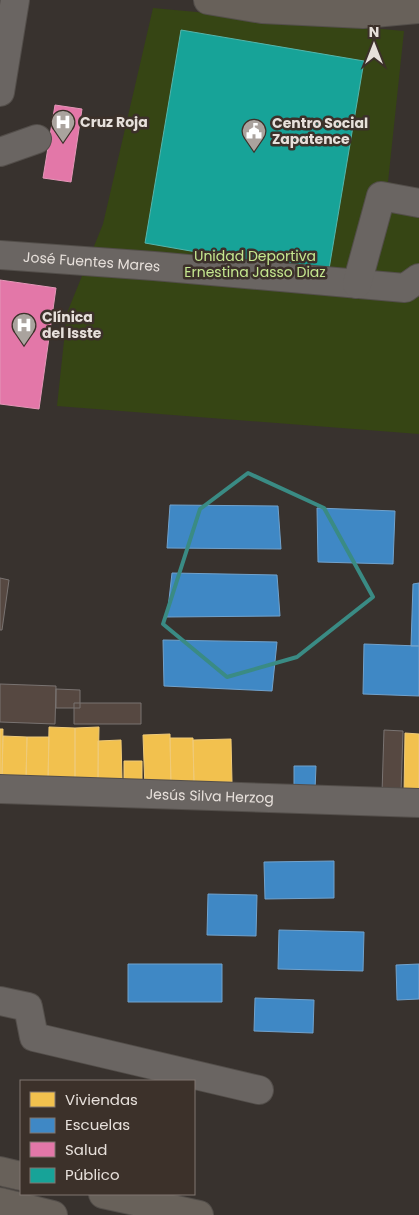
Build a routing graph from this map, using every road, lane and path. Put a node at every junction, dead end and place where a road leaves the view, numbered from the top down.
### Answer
1 (2, 0) edge
2 (15, 0) edge
3 (208, 0) edge
4 (0, 9) edge
5 (419, 9) edge
6 (0, 92) edge
7 (37, 139) dead end
8 (0, 152) edge
9 (419, 203) edge
10 (0, 255) edge
11 (419, 278) edge
12 (357, 284) junction
13 (0, 789) edge
14 (419, 803) edge
15 (0, 1001) edge
16 (158, 1074) edge
17 (260, 1090) dead end
18 (0, 1171) edge
19 (20, 1176) edge
20 (113, 1195) edge
21 (133, 1197) edge
22 (0, 1202) edge
23 (53, 1215) edge
24 (198, 1215) edge

1 - 4 street
2 - 6 street
3 - 5 main road
7 - 8 street
9 - 12 street
10 - 12 street, José Fuentes Mares
11 - 12 street, José Fuentes Mares
13 - 14 street, Jesús Silva Herzog
15 - 16 street
16 - 17 street
18 - 19 main road
20 - 21 main road
21 - 24 main road
22 - 23 main road

